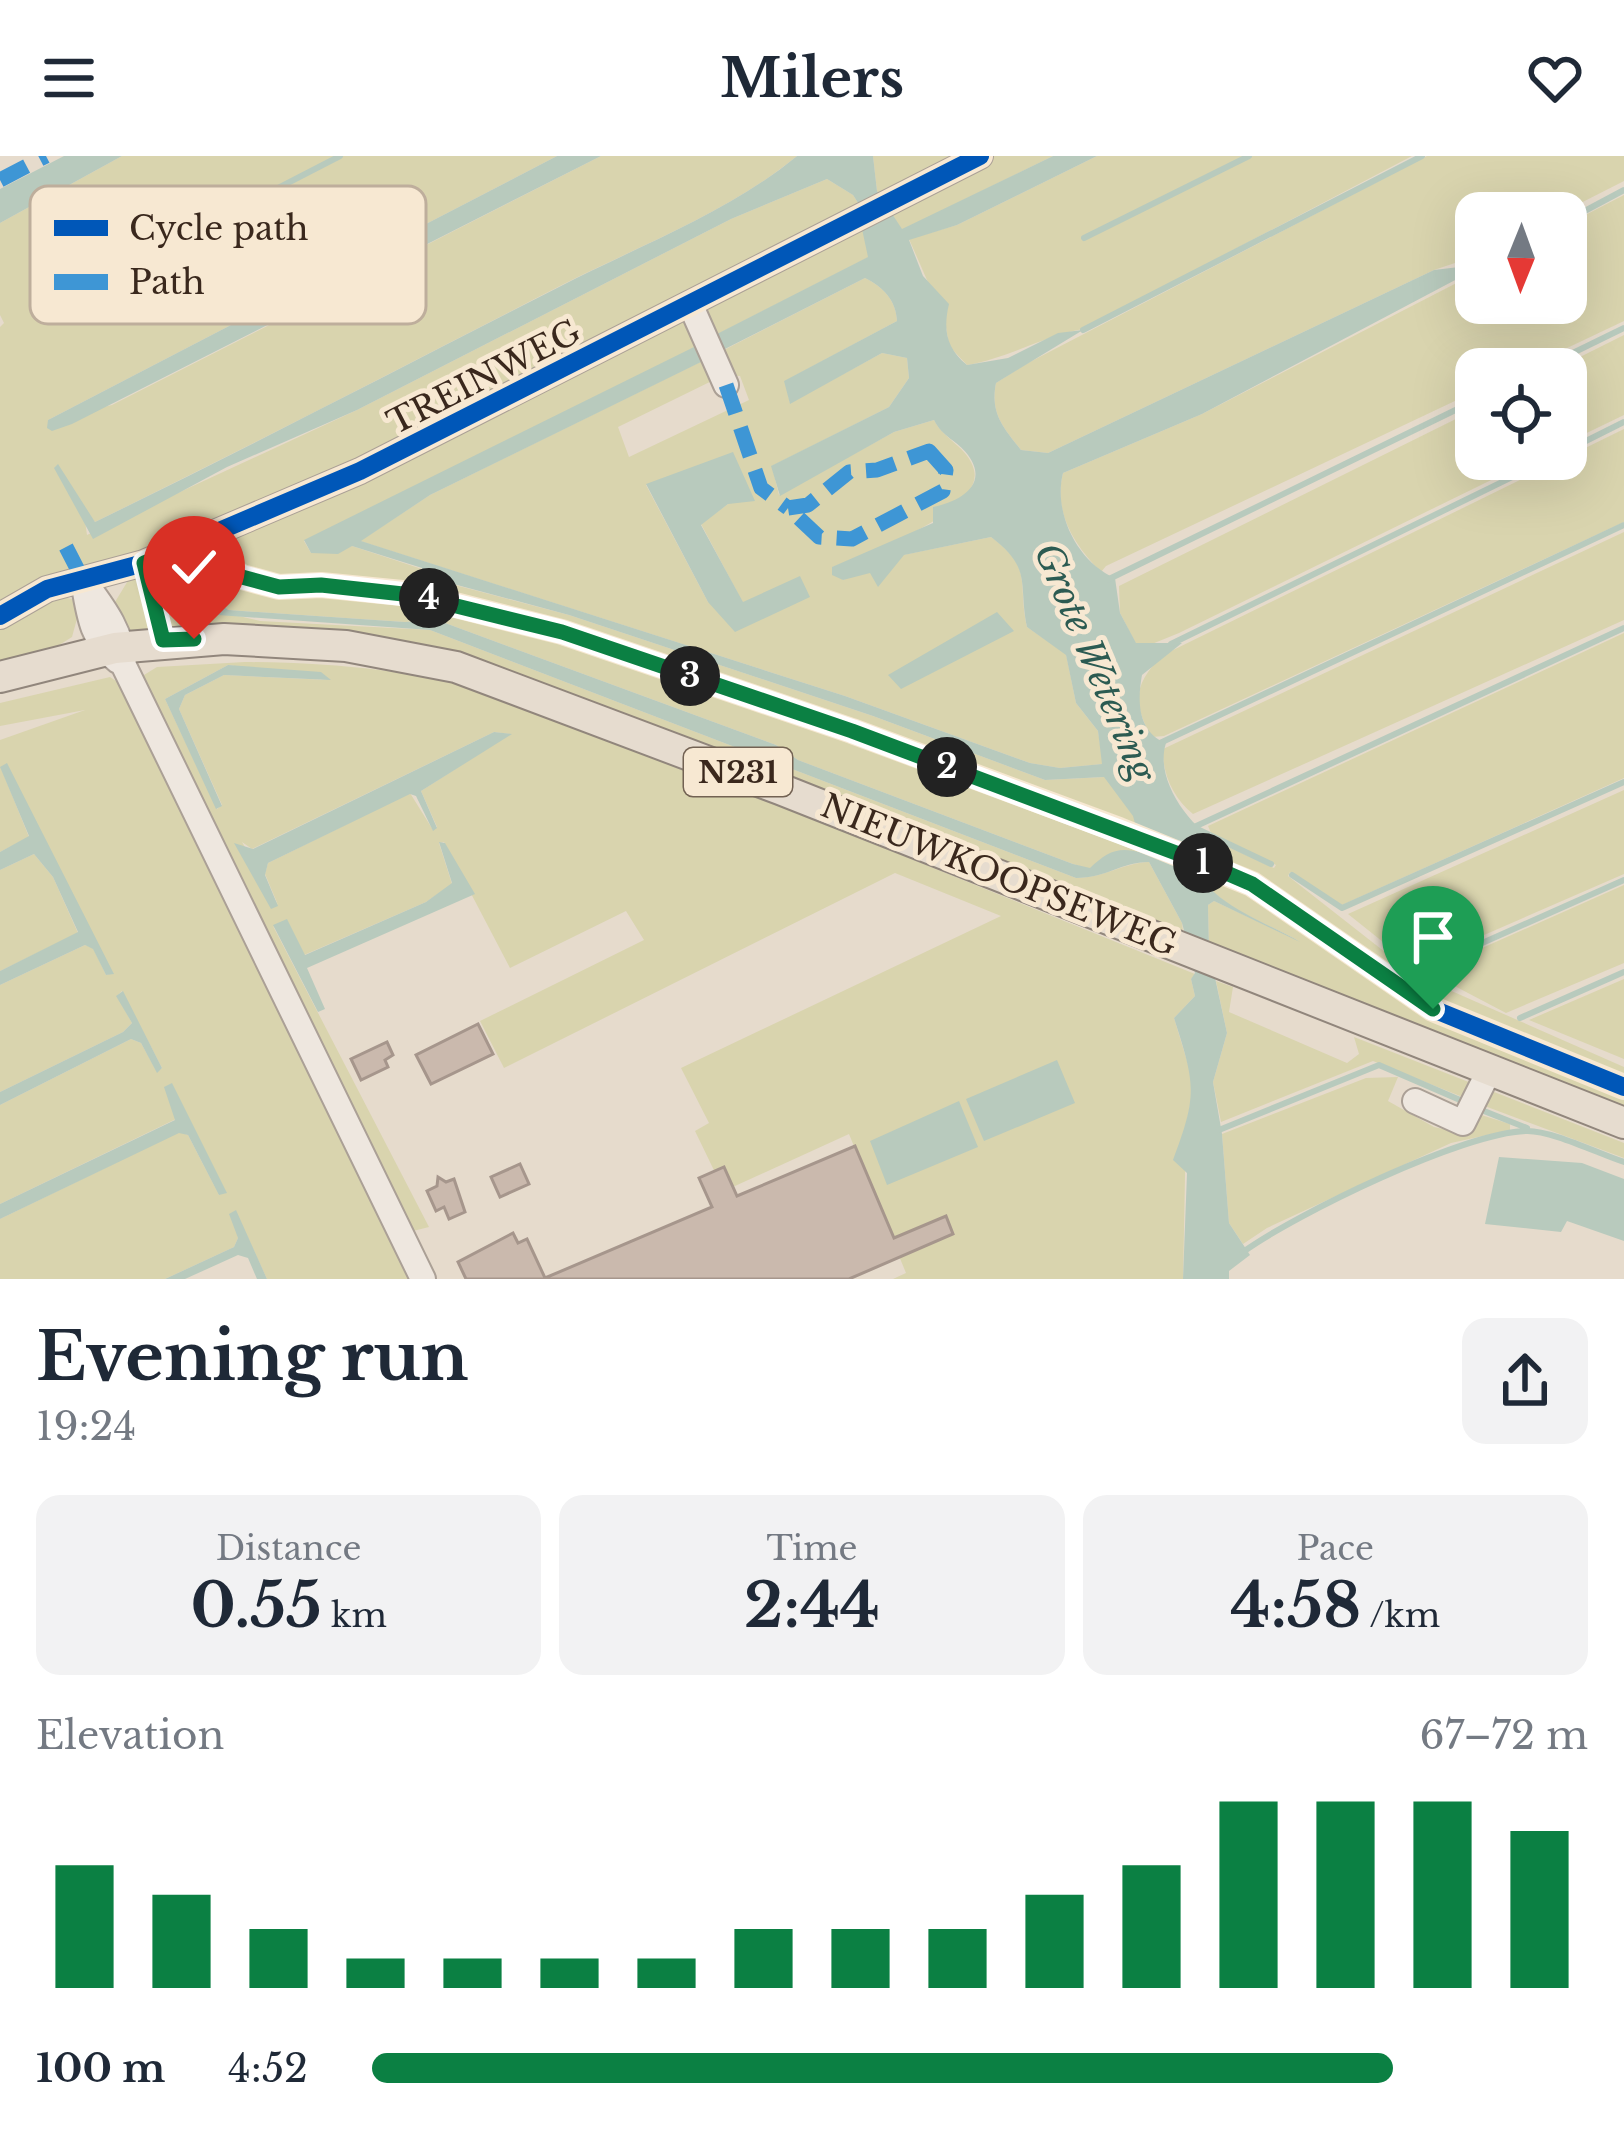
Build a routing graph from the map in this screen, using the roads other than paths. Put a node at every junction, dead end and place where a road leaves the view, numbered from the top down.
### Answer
1 (980, 156) edge
2 (691, 306) junction
3 (726, 385) dead end
4 (83, 580) junction
5 (0, 616) edge
6 (117, 654) junction
7 (0, 676) edge
8 (0, 696) edge
9 (1490, 1070) junction
10 (1415, 1101) dead end
11 (1624, 1124) edge
12 (423, 1279) edge

1 - 2 street, TREINWEG
2 - 3 street
2 - 4 street, TREINWEG
4 - 5 street, TREINWEG
4 - 6 street
6 - 7 main road, NIEUWKOOPSEWEG / N231
6 - 8 main road, NIEUWKOOPSEWEG / N231
6 - 9 main road, NIEUWKOOPSEWEG / N231
6 - 12 street
9 - 10 street
9 - 11 main road, NIEUWKOOPSEWEG / N231

